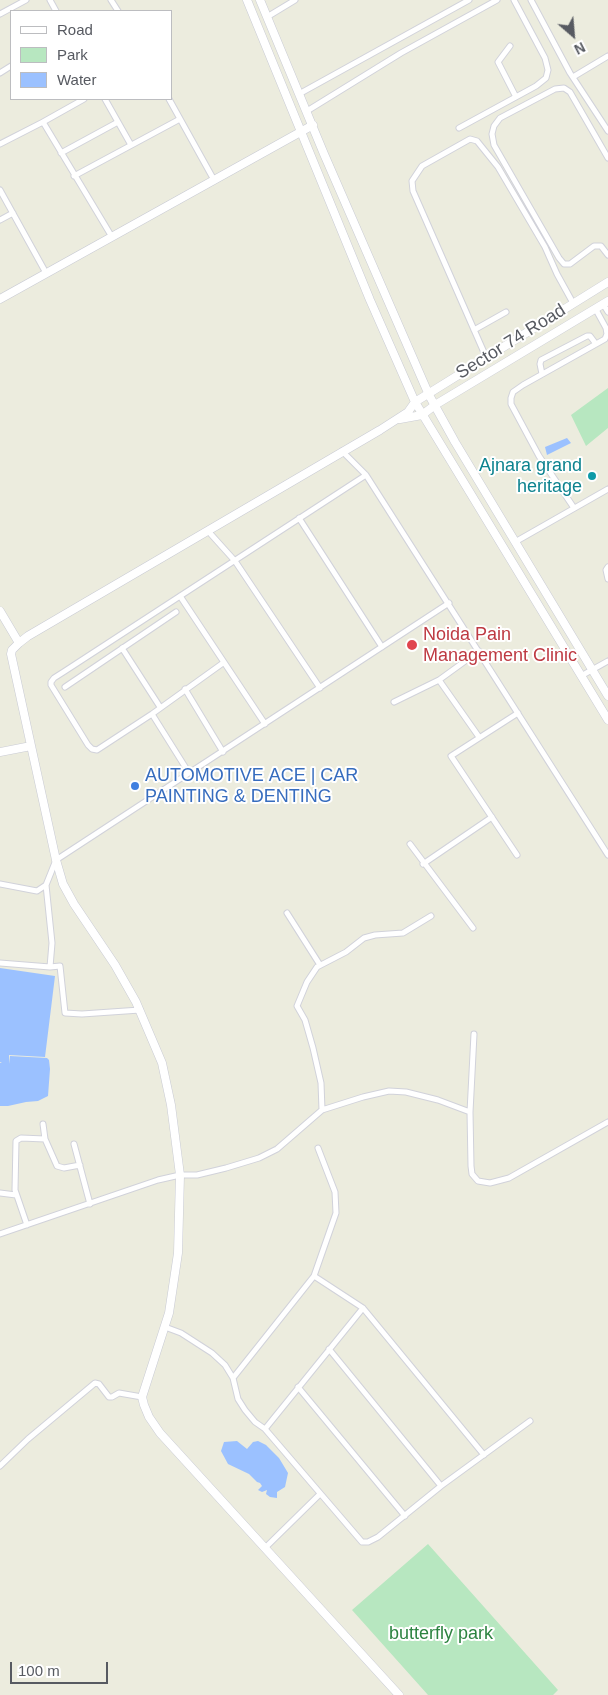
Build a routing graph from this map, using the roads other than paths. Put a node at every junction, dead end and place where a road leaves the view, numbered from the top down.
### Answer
1 (26, 0) edge
2 (247, 0) edge
3 (260, 0) edge
4 (295, 0) edge
5 (469, 0) edge
6 (498, 0) edge
7 (514, 0) edge
8 (531, 0) edge
9 (17, 2) edge
10 (0, 14) edge
11 (267, 17) junction
12 (510, 46) dead end
13 (608, 56) edge
14 (573, 77) junction
15 (299, 94) junction
16 (516, 97) junction
17 (82, 100) edge
18 (106, 100) edge
19 (170, 100) edge
20 (307, 111) junction
21 (180, 119) junction
22 (43, 122) junction
23 (118, 122) junction
24 (313, 125) junction
25 (459, 128) dead end
26 (608, 131) edge
27 (301, 132) junction
28 (0, 144) edge
29 (131, 145) junction
30 (61, 153) junction
31 (608, 158) edge
32 (74, 176) junction
33 (214, 180) junction
34 (0, 190) edge
35 (13, 213) junction
36 (0, 220) edge
37 (112, 237) junction
38 (608, 254) edge
39 (46, 273) junction
40 (608, 282) edge
41 (0, 299) edge
42 (605, 302) edge
43 (573, 303) junction
44 (595, 308) junction
45 (506, 312) dead end
46 (608, 312) edge
47 (607, 328) edge
48 (474, 330) junction
49 (596, 344) junction
50 (486, 357) junction
51 (542, 374) junction
52 (429, 394) junction
53 (415, 402) junction
54 (435, 405) junction
55 (422, 415) junction
56 (398, 419) junction
57 (342, 452) junction
58 (366, 475) junction
59 (608, 489) edge
60 (574, 508) junction
61 (299, 518) junction
62 (208, 531) junction
63 (515, 542) junction
64 (235, 561) junction
65 (608, 567) edge
66 (608, 579) edge
67 (180, 596) junction
68 (449, 603) junction
69 (0, 611) edge
70 (176, 612) dead end
71 (114, 639) junction
72 (19, 643) junction
73 (382, 647) junction
74 (122, 649) junction
75 (479, 651) junction
76 (608, 660) edge
77 (223, 663) junction
78 (591, 670) junction
79 (581, 676) junction
80 (439, 680) junction
81 (64, 687) dead end
82 (320, 688) junction
83 (185, 689) junction
84 (608, 696) edge
85 (394, 702) dead end
86 (160, 708) junction
87 (518, 713) junction
88 (152, 714) junction
89 (608, 720) edge
90 (265, 724) junction
91 (479, 738) junction
92 (31, 746) junction
93 (0, 752) edge
94 (223, 752) junction
95 (189, 773) junction
96 (492, 817) junction
97 (410, 844) dead end
98 (518, 855) dead end
99 (608, 855) edge
100 (56, 860) junction
101 (424, 864) junction
102 (0, 884) edge
103 (46, 885) junction
104 (287, 913) dead end
105 (431, 916) dead end
106 (473, 928) dead end
107 (0, 963) edge
108 (320, 965) junction
109 (50, 967) junction
110 (140, 1010) junction
111 (474, 1034) dead end
112 (322, 1110) junction
113 (470, 1112) junction
114 (608, 1122) edge
115 (43, 1124) dead end
116 (45, 1139) junction
117 (74, 1144) dead end
118 (318, 1148) dead end
119 (80, 1165) junction
120 (180, 1175) junction
121 (0, 1193) edge
122 (16, 1195) junction
123 (90, 1204) junction
124 (27, 1225) junction
125 (0, 1234) edge
126 (314, 1276) junction
127 (363, 1308) junction
128 (166, 1328) junction
129 (328, 1349) junction
130 (233, 1378) junction
131 (298, 1387) junction
132 (142, 1397) junction
133 (530, 1422) dead end
134 (265, 1429) junction
135 (484, 1455) junction
136 (0, 1466) edge
137 (441, 1486) junction
138 (320, 1494) junction
139 (405, 1516) junction
140 (266, 1548) junction
141 (399, 1695) edge

1 - 9 street
2 - 27 street
3 - 11 street
4 - 11 street
5 - 15 street
6 - 20 street
7 - 16 street
8 - 14 street
9 - 10 street
11 - 15 street
12 - 16 street
13 - 14 street
14 - 26 street
15 - 20 street
16 - 25 street
17 - 22 street
18 - 23 street
19 - 21 street
20 - 24 street
21 - 29 street
21 - 33 street
22 - 28 street
22 - 30 street
23 - 29 street
23 - 30 street
24 - 27 street
24 - 52 street
27 - 33 street
27 - 53 street
29 - 32 street
30 - 32 street
31 - 38 street
32 - 37 street
33 - 37 street
34 - 35 street
35 - 36 street
35 - 39 street
37 - 39 street
39 - 41 street
40 - 43 street, Sector 74 Road
42 - 44 street, Sector 74 Road
42 - 46 street
43 - 48 street
43 - 50 street, Sector 74 Road
44 - 47 street
44 - 54 street, Sector 74 Road
45 - 48 street
47 - 49 street
48 - 50 street
49 - 51 street
49 - 51 street
50 - 52 street, Sector 74 Road
51 - 60 street
52 - 53 street, Sector 74 Road
52 - 54 street
53 - 55 street
53 - 56 street, Sector 74 Road
54 - 55 street, Sector 74 Road
54 - 63 street
55 - 56 street
55 - 79 street
56 - 57 street
57 - 58 street
57 - 62 street
58 - 61 street
58 - 68 street
59 - 60 street
60 - 63 street
61 - 64 street
61 - 73 street
62 - 64 street
62 - 72 street
63 - 78 street
64 - 67 street
64 - 82 street
65 - 66 street
67 - 71 street
67 - 77 street
68 - 73 street
68 - 75 street
69 - 72 street
70 - 74 street
71 - 74 street
71 - 88 street
72 - 92 street
73 - 82 street
74 - 81 street
74 - 86 street
75 - 80 street
75 - 87 street
76 - 78 street
77 - 83 street
77 - 90 street
78 - 79 street
78 - 84 street
79 - 89 street
80 - 85 street
80 - 91 street
82 - 90 street
83 - 86 street
83 - 94 street
86 - 88 street
87 - 91 street
87 - 99 street
88 - 95 street
90 - 94 street
91 - 96 street
92 - 93 street
92 - 100 street
94 - 95 street
95 - 100 street
96 - 98 street
96 - 101 street
97 - 101 street
100 - 103 street
100 - 110 street
101 - 106 street
102 - 103 street
103 - 109 street
104 - 108 street
105 - 108 street
107 - 109 street
108 - 112 street
109 - 110 street
110 - 120 street
111 - 113 street
112 - 113 street
112 - 120 street
113 - 114 street
115 - 116 street
116 - 119 street
116 - 122 street
117 - 119 street
118 - 126 street
119 - 123 street
120 - 123 street
120 - 128 street
121 - 122 street
122 - 124 street
123 - 124 street
124 - 125 street
126 - 127 street
126 - 130 street
127 - 129 street
127 - 135 street
128 - 130 street
128 - 132 street
129 - 131 street
129 - 137 street
130 - 134 street
131 - 134 street
131 - 139 street
132 - 136 street
132 - 140 street
133 - 135 street
134 - 138 street
135 - 137 street
137 - 139 street
138 - 139 street
138 - 140 street
140 - 141 street

